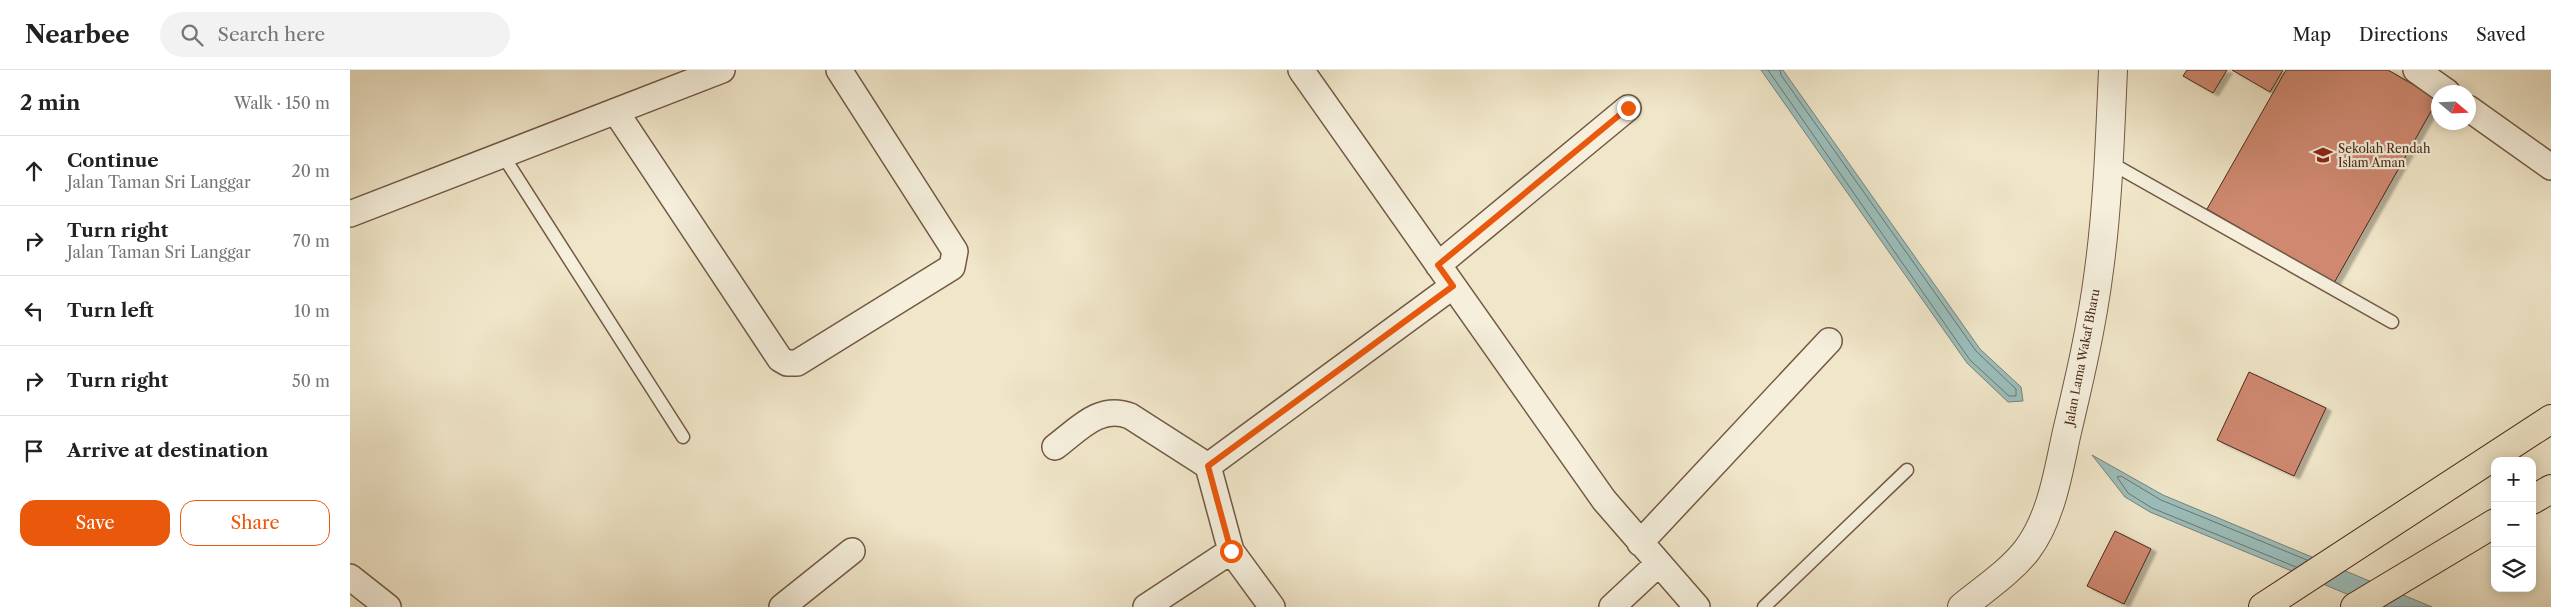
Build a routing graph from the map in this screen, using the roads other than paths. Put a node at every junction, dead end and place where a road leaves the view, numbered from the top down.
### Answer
1 (722, 70) edge
2 (839, 70) edge
3 (1301, 70) edge
4 (2113, 70) edge
5 (2416, 70) edge
6 (2437, 85) edge
7 (1628, 108) dead end
8 (616, 112) junction
9 (2476, 114) edge
10 (502, 154) junction
11 (2109, 162) junction
12 (2551, 167) edge
13 (350, 214) edge
14 (1438, 265) junction
15 (1453, 286) junction
16 (2392, 322) dead end
17 (1829, 341) dead end
18 (2551, 419) edge
19 (683, 437) dead end
20 (1055, 447) dead end
21 (1208, 466) junction
22 (1907, 470) dead end
23 (2551, 489) edge
24 (2536, 498) edge
25 (2491, 525) edge
26 (1640, 543) junction
27 (852, 551) dead end
28 (1231, 551) junction
29 (1658, 564) junction
30 (350, 576) edge
31 (2272, 601) edge
32 (388, 607) edge
33 (782, 607) edge
34 (1146, 607) edge
35 (1272, 607) edge
36 (1612, 607) edge
37 (1696, 607) edge
38 (1764, 607) edge
39 (1962, 607) edge
40 (2355, 607) edge

1 - 8 street
2 - 8 street
3 - 14 street
4 - 11 street, Jalan Lama Wakaf Bharu
5 - 6 street
7 - 14 street
8 - 10 street
9 - 12 street
10 - 13 street
10 - 19 lane
11 - 16 lane
11 - 39 street, Jalan Lama Wakaf Bharu
14 - 15 street
15 - 21 street
15 - 26 street
17 - 26 street
18 - 31 main road
20 - 21 street
21 - 28 street
22 - 38 lane
23 - 24 main road
25 - 40 main road
26 - 29 street
27 - 33 street
28 - 34 street
28 - 35 street
29 - 36 street
29 - 37 street
30 - 32 street

